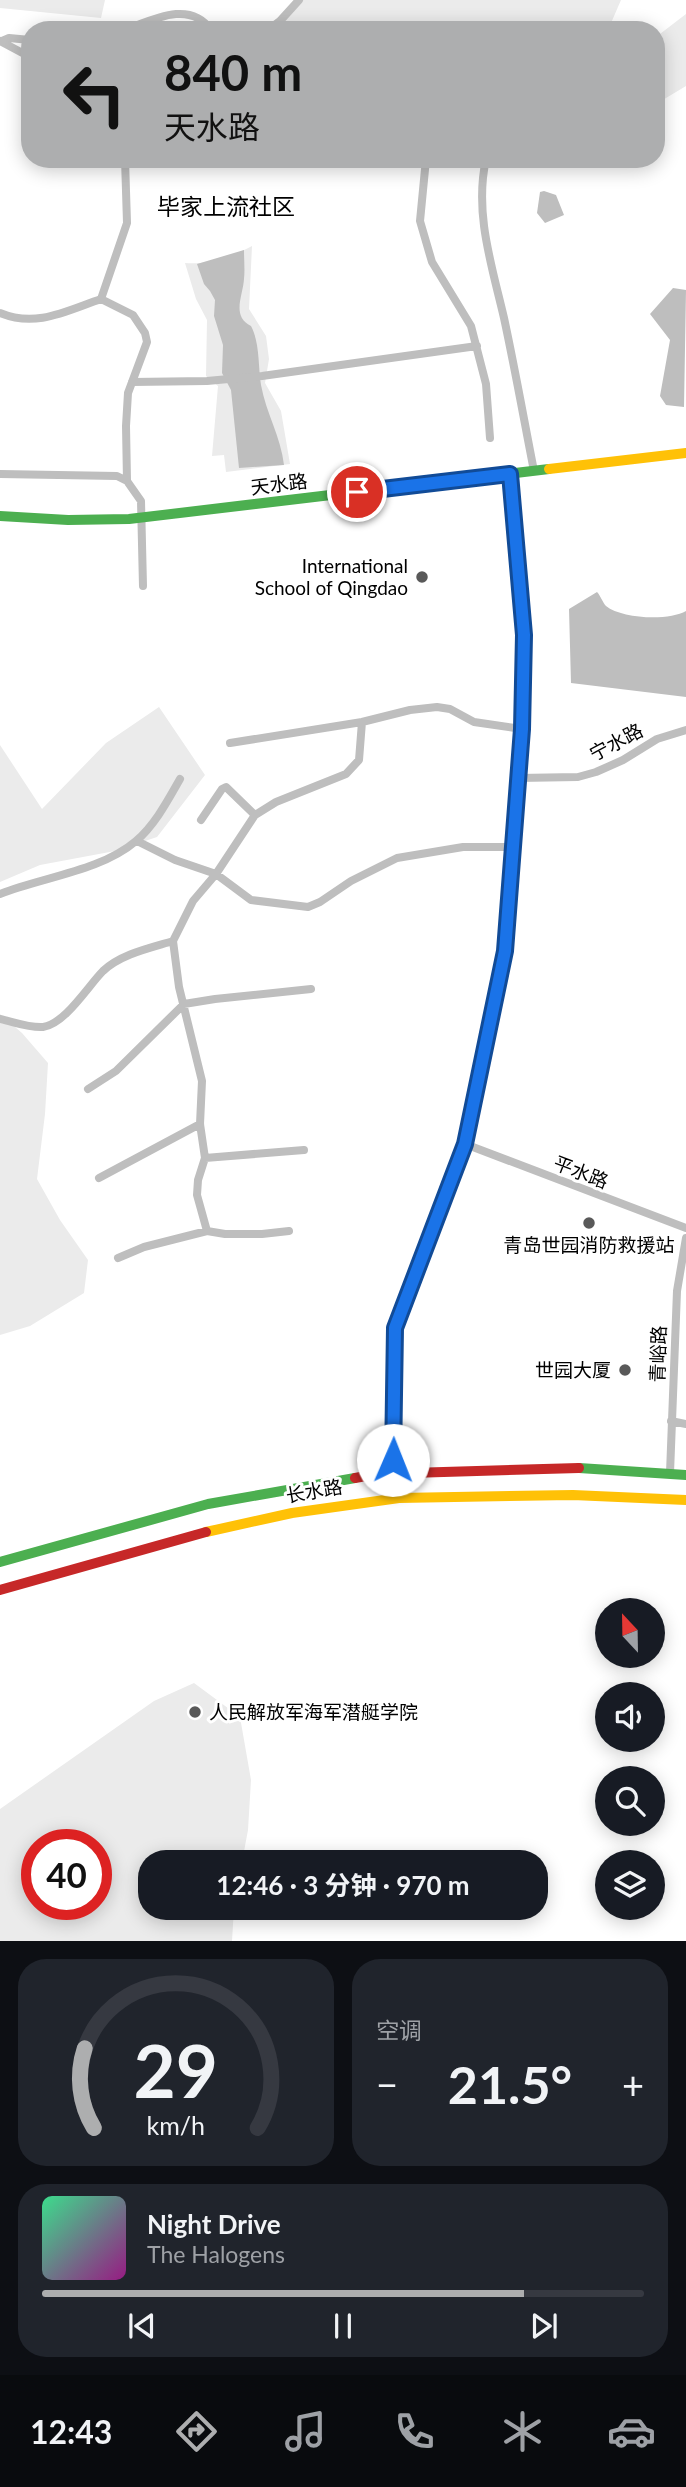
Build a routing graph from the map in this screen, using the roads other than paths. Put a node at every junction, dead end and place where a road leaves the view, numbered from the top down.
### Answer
1 (299, 0) edge
2 (153, 21) edge
3 (203, 21) edge
4 (280, 21) edge
5 (21, 39) edge
6 (1, 41) edge
7 (21, 52) edge
8 (125, 168) edge
9 (425, 168) edge
10 (484, 168) edge
11 (101, 299) junction
12 (0, 313) edge
13 (477, 346) junction
14 (132, 382) junction
15 (491, 438) dead end
16 (686, 453) edge
17 (534, 471) junction
18 (0, 474) edge
19 (510, 474) junction
20 (127, 481) junction
21 (0, 516) edge
22 (142, 517) junction
23 (143, 586) dead end
24 (362, 722) junction
25 (522, 729) junction
26 (686, 730) edge
27 (230, 743) dead end
28 (518, 778) junction
29 (180, 779) dead end
30 (254, 815) junction
31 (201, 820) dead end
32 (137, 841) junction
33 (513, 847) junction
34 (216, 874) junction
35 (0, 894) edge
36 (173, 941) junction
37 (311, 989) dead end
38 (184, 1004) junction
39 (0, 1019) edge
40 (88, 1090) dead end
41 (200, 1124) junction
42 (465, 1144) junction
43 (304, 1150) dead end
44 (205, 1158) junction
45 (99, 1178) dead end
46 (686, 1228) edge
47 (207, 1231) junction
48 (289, 1231) dead end
49 (686, 1238) edge
50 (118, 1258) dead end
51 (671, 1421) junction
52 (686, 1424) edge
53 (394, 1472) junction
54 (670, 1473) junction
55 (686, 1475) edge
56 (396, 1497) junction
57 (686, 1500) edge
58 (0, 1562) edge
59 (0, 1590) edge

1 - 4 street
2 - 3 street
5 - 6 street
6 - 7 street
8 - 11 street
9 - 13 street
10 - 17 street
11 - 12 street
11 - 14 street
13 - 14 street
13 - 15 street
14 - 20 street
16 - 17 street, 天水路
17 - 19 street, 天水路
18 - 20 street
19 - 22 street, 天水路
19 - 25 street
20 - 22 street
21 - 22 street, 天水路
22 - 23 street
24 - 25 street
24 - 27 street
24 - 30 street
25 - 28 street
26 - 28 street, 宁水路
28 - 33 street
29 - 32 street
30 - 31 street
30 - 34 street
32 - 34 street
32 - 35 street
33 - 34 street
33 - 42 street
34 - 36 street
36 - 38 street
36 - 39 street
37 - 38 street
38 - 40 street
38 - 41 street
41 - 44 street
41 - 45 street
42 - 46 street, 平水路
42 - 53 street
43 - 44 street
44 - 47 street
47 - 48 street
47 - 50 street
49 - 51 street, 青峪路
51 - 52 street
51 - 54 street, 青峪路
53 - 54 street, 长水路
53 - 56 street
53 - 58 street, 长水路
54 - 55 street, 长水路
56 - 57 street, 长水路
56 - 59 street, 长水路

